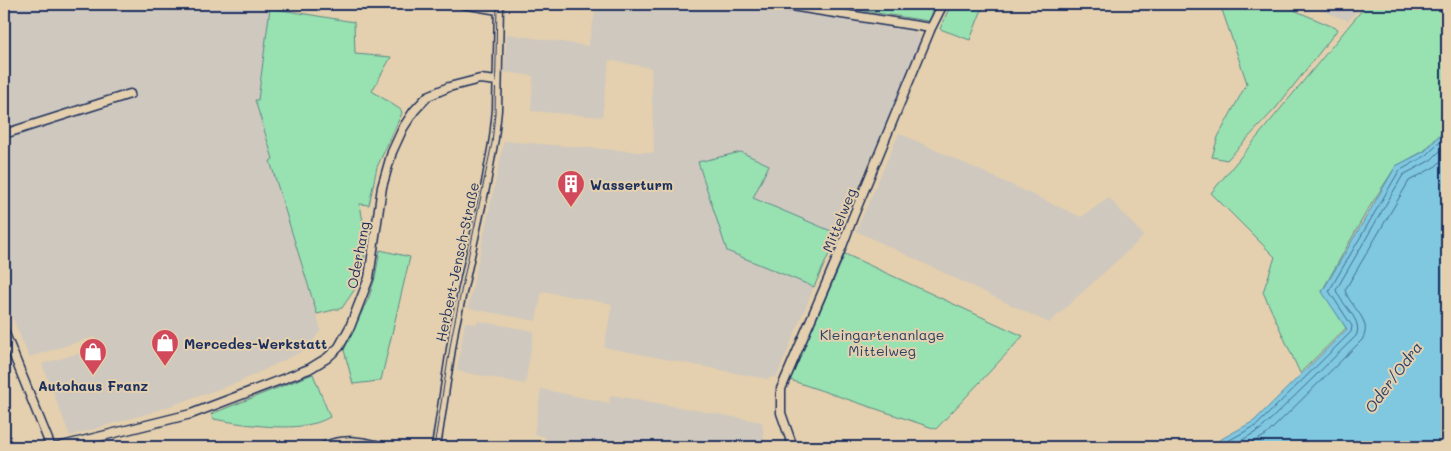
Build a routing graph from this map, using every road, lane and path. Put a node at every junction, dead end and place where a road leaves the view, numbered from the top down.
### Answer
1 (464, 4) edge
2 (778, 4) edge
3 (943, 4) edge
4 (498, 7) edge
5 (931, 28) junction
6 (497, 81) junction
7 (130, 94) dead end
8 (4, 134) edge
9 (4, 331) edge
10 (51, 447) edge
11 (58, 447) edge
12 (323, 447) edge
13 (385, 447) edge
14 (436, 447) edge
15 (793, 447) edge

1 - 4 street
2 - 5 street
3 - 5 street, Mittelweg
4 - 6 street, Herbert-Jensch-Straße
5 - 15 street, Mittelweg
6 - 11 street, Oderhang
6 - 14 street, Herbert-Jensch-Straße
7 - 8 street
9 - 10 street
12 - 13 street

